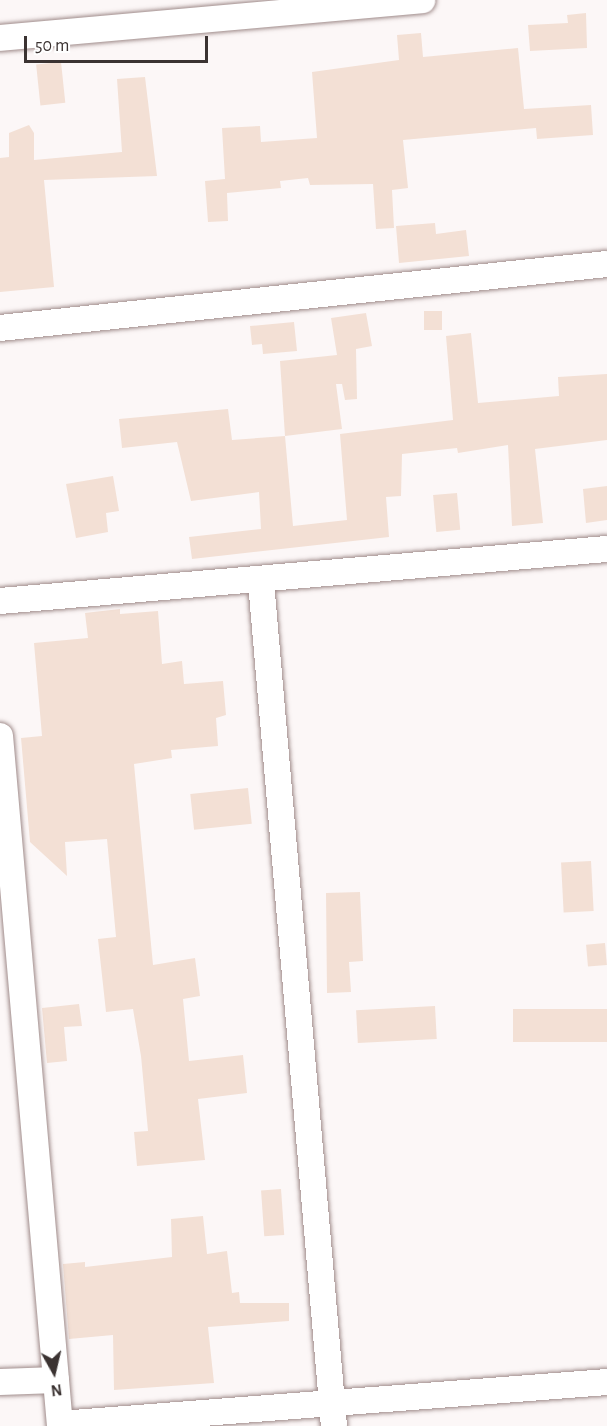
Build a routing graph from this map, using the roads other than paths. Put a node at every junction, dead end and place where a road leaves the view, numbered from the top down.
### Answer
1 (422, 0) edge
2 (0, 38) edge
3 (607, 264) edge
4 (0, 328) edge
5 (607, 549) edge
6 (261, 582) junction
7 (0, 601) edge
8 (0, 736) edge
9 (56, 1380) junction
10 (0, 1382) edge
11 (607, 1383) edge
12 (334, 1415) edge
13 (60, 1425) edge

1 - 2 street
3 - 4 street
5 - 6 street
6 - 7 street
6 - 12 street
8 - 9 street
9 - 10 street
9 - 13 street
11 - 12 street
12 - 13 street

